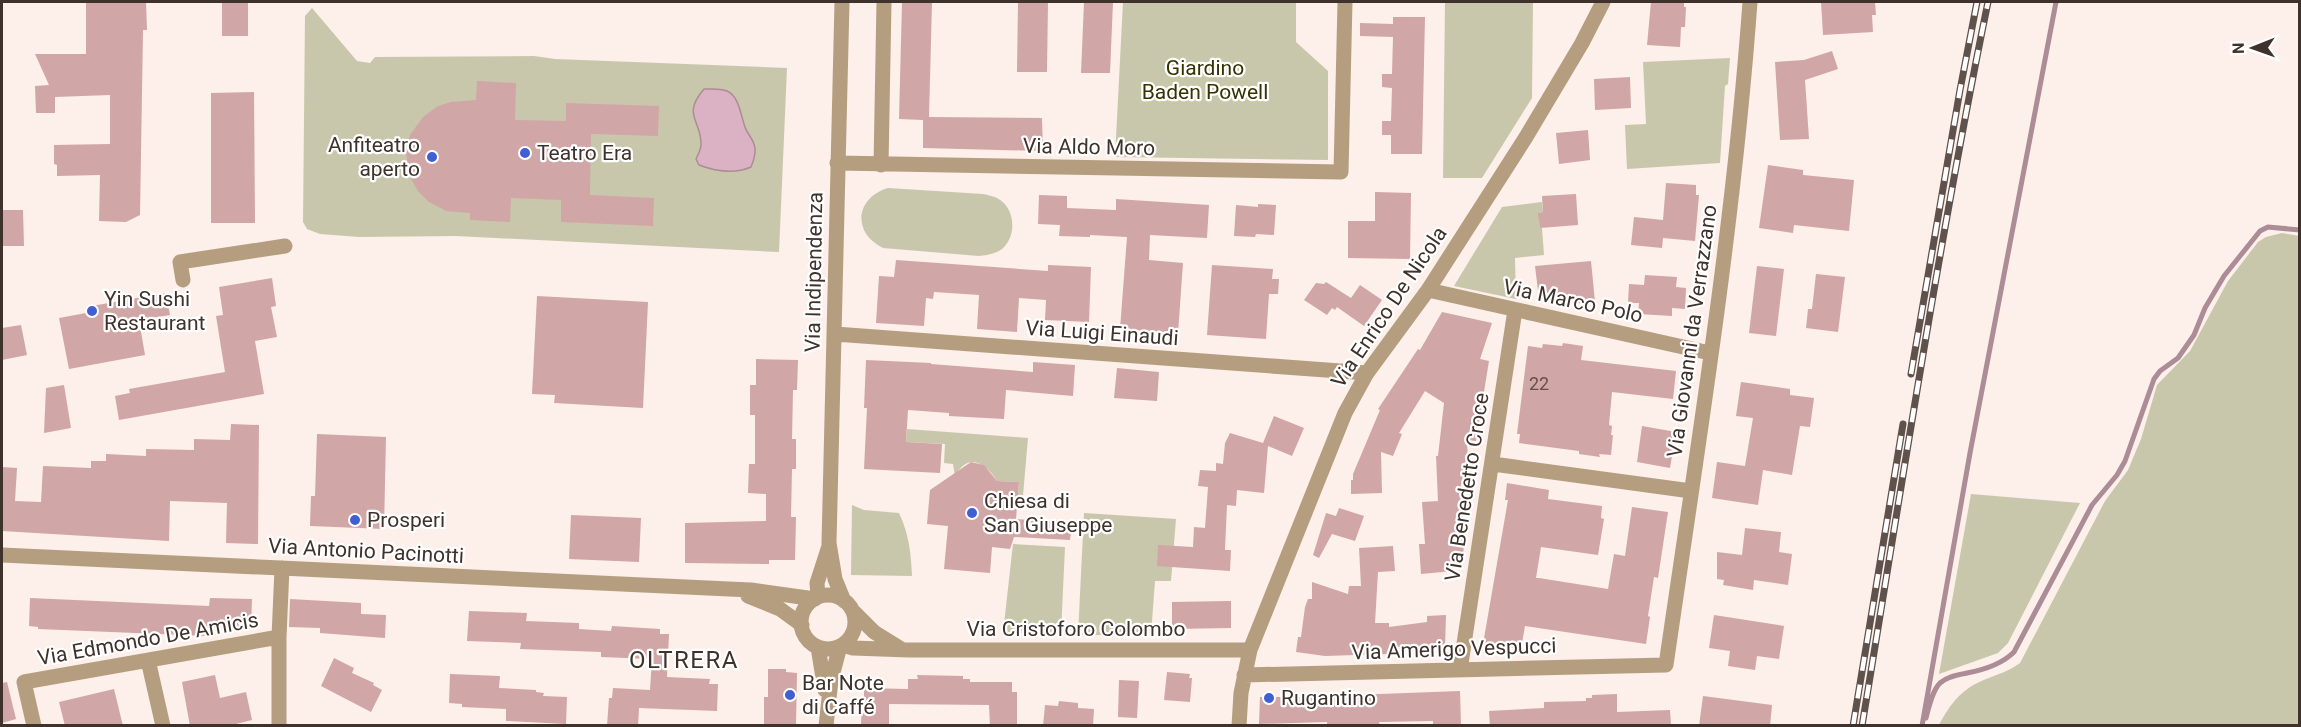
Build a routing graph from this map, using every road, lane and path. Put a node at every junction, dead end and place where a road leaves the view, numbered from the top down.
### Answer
1 (842, 2) edge
2 (884, 2) edge
3 (1345, 2) edge
4 (1603, 2) edge
5 (1750, 2) edge
6 (837, 163) junction
7 (881, 165) junction
8 (285, 246) dead end
9 (183, 280) dead end
10 (1428, 290) junction
11 (1515, 310) junction
12 (835, 334) junction
13 (1710, 353) junction
14 (1366, 373) junction
15 (1493, 464) junction
16 (1691, 491) junction
17 (829, 545) junction
18 (2, 555) edge
19 (282, 568) junction
20 (728, 590) junction
21 (817, 598) junction
22 (848, 606) junction
23 (802, 626) junction
24 (279, 637) junction
25 (842, 645) junction
26 (818, 647) junction
27 (903, 650) junction
28 (1250, 650) junction
29 (148, 660) junction
30 (1666, 664) joint
31 (1460, 670) junction
32 (1244, 675) junction
33 (826, 721) edge
34 (34, 726) edge
35 (163, 726) edge
36 (279, 726) edge
37 (1239, 726) edge

1 - 6 street, Via Indipendenza
2 - 7 street
3 - 7 street, Via Aldo Moro
4 - 10 street, Via Enrico De Nicola
5 - 13 street, Via Giovanni da Verrazzano
6 - 7 street, Via Aldo Moro
6 - 12 street, Via Indipendenza
8 - 9 street
10 - 11 street, Via Marco Polo
10 - 14 street, Via Enrico De Nicola
11 - 13 street, Via Marco Polo
11 - 15 street, Via Benedetto Croce
12 - 14 street, Via Luigi Einaudi
12 - 17 street, Via Indipendenza
13 - 16 street, Via Giovanni da Verrazzano
14 - 28 street, Via Enrico De Nicola
15 - 16 street
15 - 31 street, Via Benedetto Croce
16 - 30 street, Via Giovanni da Verrazzano
17 - 21 street, Via Indipendenza
17 - 22 street, Via Indipendenza
18 - 19 street, Via Antonio Pacinotti
19 - 20 street, Via Antonio Pacinotti
19 - 24 street
20 - 21 street, Via Antonio Pacinotti
20 - 23 street, Via Antonio Pacinotti
21 - 22 street
21 - 23 street
22 - 25 street
22 - 27 street
23 - 26 street
24 - 29 street, Via Edmondo De Amicis
24 - 36 street
25 - 26 street
25 - 27 street, Via Cristoforo Colombo
25 - 33 street
26 - 33 street
27 - 28 street, Via Cristoforo Colombo
28 - 32 street, Via Enrico De Nicola
29 - 34 street, Via Edmondo De Amicis
29 - 35 street
30 - 31 street, Via Amerigo Vespucci
31 - 32 street, Via Amerigo Vespucci
32 - 37 street, Via Enrico De Nicola

